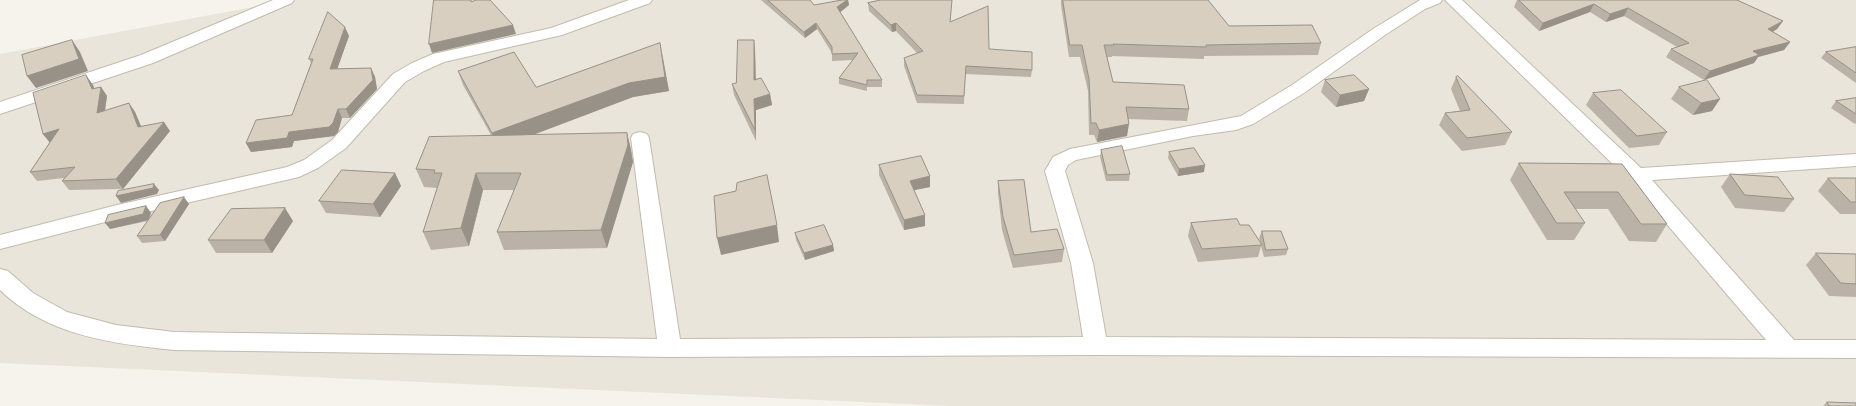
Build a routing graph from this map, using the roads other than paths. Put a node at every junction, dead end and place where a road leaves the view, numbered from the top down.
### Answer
1 (286, 0) edge
2 (644, 0) edge
3 (1434, 0) edge
4 (1453, 0) edge
5 (0, 108) edge
6 (640, 138) dead end
7 (1856, 160) edge
8 (1636, 175) junction
9 (0, 242) edge
10 (0, 277) edge
11 (1096, 346) junction
12 (670, 348) junction
13 (1788, 349) junction
14 (1856, 349) edge

1 - 5 street
2 - 9 street
3 - 11 street
4 - 8 street
6 - 12 street
7 - 8 street
8 - 13 street
10 - 12 street
11 - 12 street
11 - 13 street
13 - 14 street

